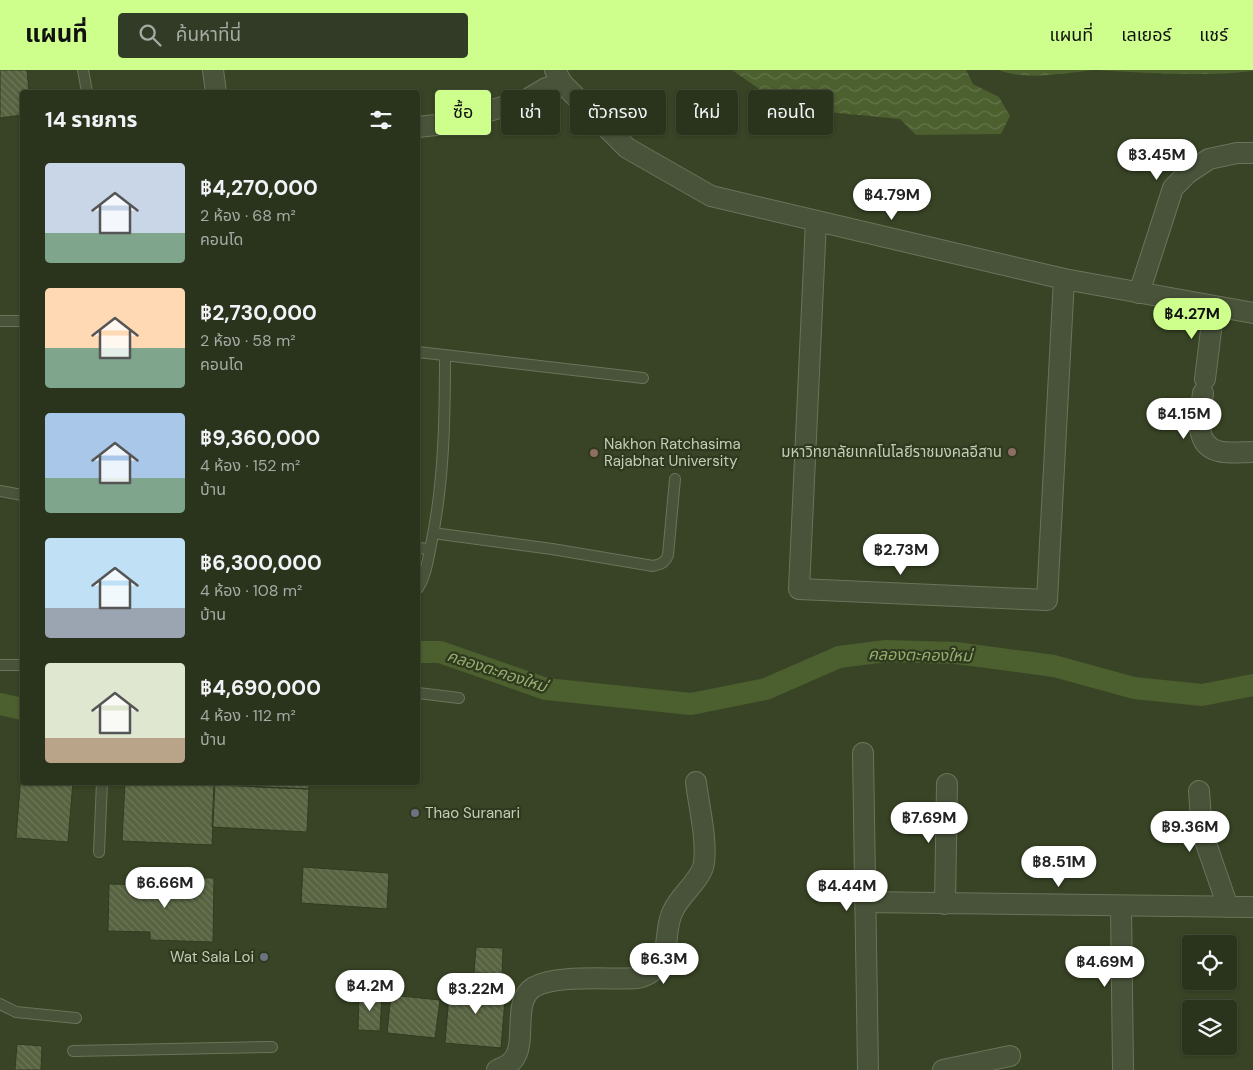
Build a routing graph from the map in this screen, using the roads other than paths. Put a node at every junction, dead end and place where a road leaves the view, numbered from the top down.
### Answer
1 (84, 70) edge
2 (213, 70) edge
3 (558, 76) edge
4 (87, 90) edge
5 (216, 90) edge
6 (420, 128) edge
7 (1253, 153) edge
8 (816, 221) junction
9 (1064, 279) junction
10 (1139, 293) junction
11 (1214, 306) junction
12 (1253, 313) edge
13 (0, 321) edge
14 (20, 321) edge
15 (420, 352) edge
16 (445, 355) junction
17 (643, 378) dead end
18 (1253, 452) edge
19 (675, 479) dead end
20 (0, 492) edge
21 (20, 495) edge
22 (433, 533) junction
23 (420, 548) edge
24 (430, 548) junction
25 (420, 584) edge
26 (0, 664) edge
27 (20, 665) edge
28 (420, 693) edge
29 (459, 698) dead end
30 (863, 753) dead end
31 (696, 782) dead end
32 (947, 784) dead end
33 (102, 785) edge
34 (1200, 791) dead end
35 (99, 852) dead end
36 (865, 902) junction
37 (945, 904) junction
38 (1121, 906) junction
39 (1228, 906) junction
40 (1253, 907) edge
41 (0, 1004) edge
42 (76, 1018) dead end
43 (272, 1047) dead end
44 (73, 1051) dead end
45 (1010, 1056) dead end
46 (497, 1070) edge
47 (868, 1070) edge
48 (943, 1070) edge
49 (1123, 1070) edge

1 - 4 lane
2 - 5 street
3 - 6 street
3 - 8 street
7 - 10 street
8 - 9 street
8 - 9 street
9 - 10 street
10 - 11 street
11 - 12 street
11 - 18 street
13 - 14 lane
15 - 16 lane
16 - 17 lane
16 - 22 lane
19 - 22 lane
20 - 21 lane
22 - 24 lane
23 - 24 lane
24 - 25 lane
26 - 27 lane
28 - 29 lane
30 - 36 street
31 - 46 street
32 - 37 street
33 - 35 lane
34 - 39 street
36 - 37 street
36 - 47 street
37 - 38 street
38 - 39 street
38 - 49 street
39 - 40 street
41 - 42 lane
43 - 44 lane
45 - 48 street

